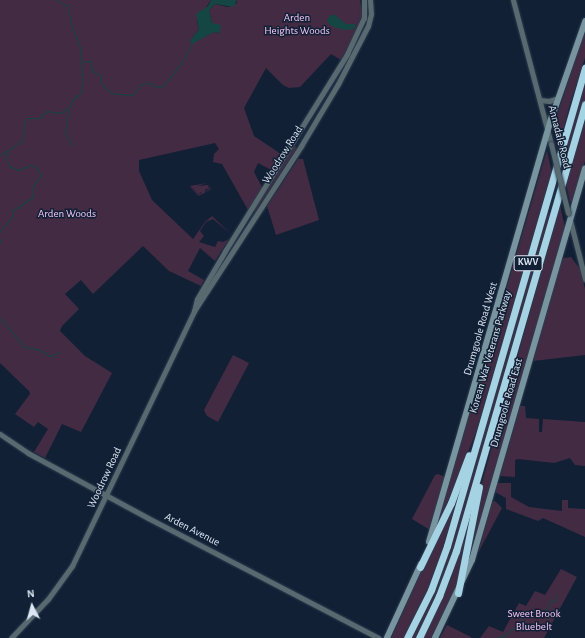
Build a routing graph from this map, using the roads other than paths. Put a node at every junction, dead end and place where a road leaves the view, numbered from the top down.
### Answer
1 (364, 0) edge
2 (370, 0) edge
3 (513, 0) edge
4 (585, 22) edge
5 (585, 68) edge
6 (558, 98) junction
7 (540, 100) junction
8 (585, 104) edge
9 (585, 117) edge
10 (548, 133) junction
11 (567, 169) junction
12 (585, 169) edge
13 (570, 221) junction
14 (585, 279) edge
15 (194, 311) junction
16 (481, 428) junction
17 (0, 434) edge
18 (488, 441) junction
19 (108, 496) junction
20 (420, 567) junction
21 (458, 593) junction
22 (420, 636) edge
23 (408, 637) edge
24 (10, 638) edge
25 (379, 638) edge
26 (387, 638) edge
27 (435, 638) edge

1 - 15 street, Woodrow Road
2 - 15 street, Woodrow Road
3 - 7 street, Annadale Road
4 - 6 main road, Drumgoole Road West
5 - 16 highway, Korean War Veterans Parkway / KWV
6 - 7 street
6 - 10 main road, Drumgoole Road West
7 - 10 street, Annadale Road
8 - 11 highway, Korean War Veterans Parkway / KWV
9 - 11 highway
10 - 13 street, Annadale Road, bridge
10 - 20 main road, Drumgoole Road West
11 - 18 highway, Korean War Veterans Parkway / KWV
12 - 13 main road, Drumgoole Road East
13 - 14 street, Annadale Road
13 - 21 main road, Drumgoole Road East
15 - 19 street, Woodrow Road
16 - 20 highway
16 - 23 highway, Korean War Veterans Parkway / KWV
17 - 19 street, Arden Avenue
18 - 21 highway
18 - 22 highway, Korean War Veterans Parkway / KWV
19 - 24 street, Woodrow Road
19 - 25 street, Arden Avenue
20 - 26 main road, Drumgoole Road West
21 - 27 main road, Drumgoole Road East

